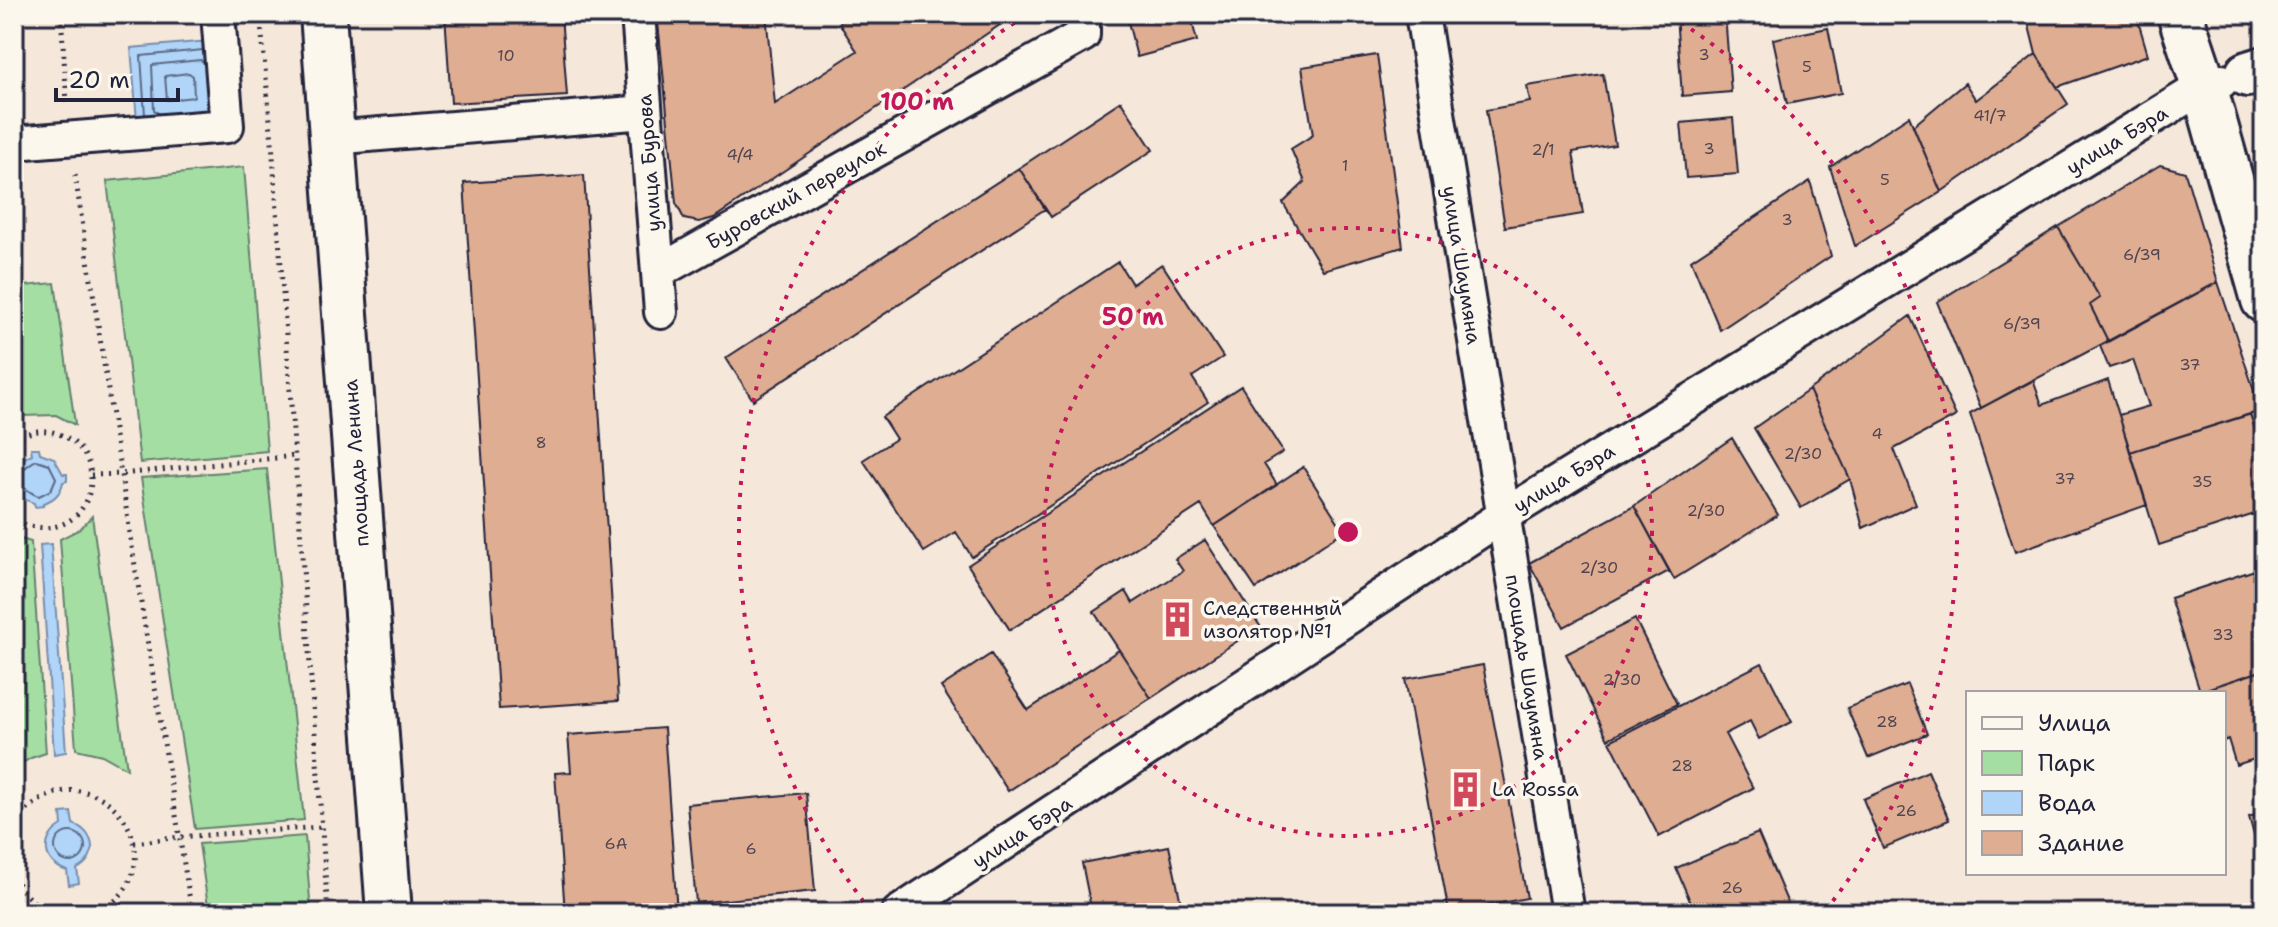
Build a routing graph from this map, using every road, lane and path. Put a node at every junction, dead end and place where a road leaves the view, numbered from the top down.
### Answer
1 (61, 14) edge
2 (218, 14) edge
3 (260, 14) edge
4 (323, 14) edge
5 (638, 14) edge
6 (1083, 14) edge
7 (1422, 14) edge
8 (2180, 14) edge
9 (2256, 72) edge
10 (2204, 86) junction
11 (645, 112) junction
12 (332, 138) junction
13 (70, 139) junction
14 (14, 143) edge
15 (658, 272) junction
16 (2264, 300) edge
17 (661, 312) dead end
18 (14, 440) edge
19 (295, 456) junction
20 (121, 474) junction
21 (91, 475) junction
22 (1503, 516) junction
23 (14, 520) edge
24 (321, 827) junction
25 (14, 830) edge
26 (179, 837) junction
27 (134, 843) junction
28 (14, 876) edge
29 (52, 913) edge
30 (95, 913) edge
31 (192, 913) edge
32 (328, 913) edge
33 (389, 913) edge
34 (898, 913) edge
35 (1568, 913) edge

1 - 13 path
2 - 13 street
3 - 19 path
4 - 12 main road, площадь Ленина
5 - 11 street, улица Бурова
6 - 15 street, Буровский переулок
7 - 22 street, улица Шаумяна
8 - 10 main road
9 - 10 street, улица Бэра
10 - 16 main road
10 - 22 street, улица Бэра
11 - 12 street
11 - 15 street, улица Бурова
12 - 33 main road, площадь Ленина
13 - 14 street
13 - 20 path
15 - 17 street, улица Бурова
18 - 21 path
19 - 20 path
19 - 24 path
20 - 21 path
20 - 26 path
21 - 23 path
22 - 34 street, улица Бэра
22 - 35 street, площадь Шаумяна
24 - 26 path
24 - 32 path
25 - 27 path
26 - 27 path
26 - 31 path
27 - 30 path
28 - 29 path

